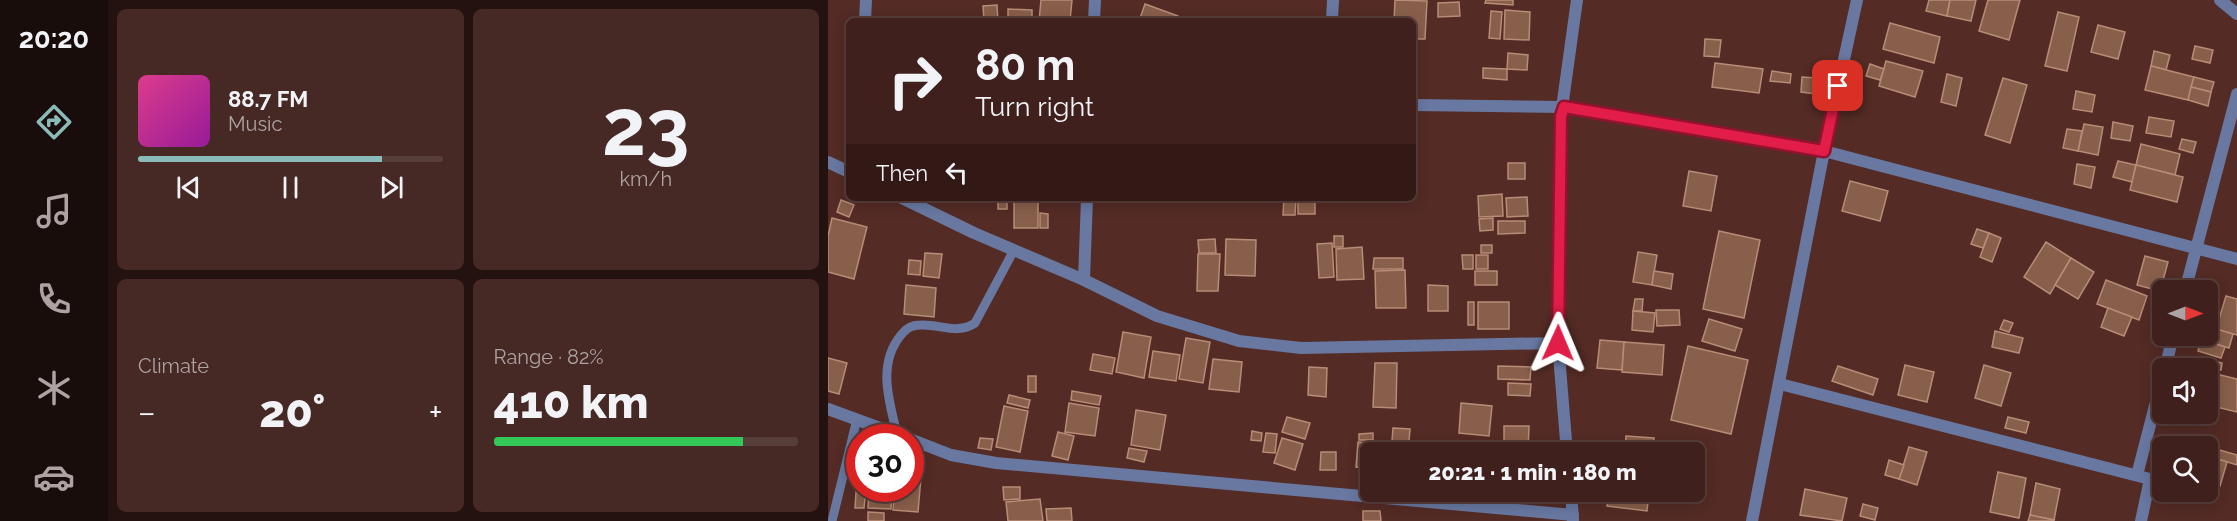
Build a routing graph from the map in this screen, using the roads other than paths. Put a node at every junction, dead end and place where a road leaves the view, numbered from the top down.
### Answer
1 (866, 0) edge
2 (1095, 0) edge
3 (1333, 0) edge
4 (1577, 0) edge
5 (1857, 0) edge
6 (2220, 0) edge
7 (2237, 14) edge
8 (865, 18) edge
9 (1094, 18) edge
10 (1332, 18) edge
11 (2237, 94) edge
12 (1416, 105) edge
13 (1564, 107) junction
14 (1824, 151) junction
15 (828, 162) edge
16 (846, 171) edge
17 (908, 201) edge
18 (1087, 201) edge
19 (2195, 249) junction
20 (1014, 250) junction
21 (2237, 259) edge
22 (1084, 280) junction
23 (2188, 280) edge
24 (1558, 343) junction
25 (1780, 384) junction
26 (828, 409) edge
27 (2152, 417) edge
28 (857, 419) junction
29 (870, 424) edge
30 (900, 424) edge
31 (1567, 442) edge
32 (924, 444) edge
33 (2137, 475) junction
34 (1572, 502) edge
35 (1573, 518) edge
36 (832, 521) edge
37 (1752, 521) edge
38 (2141, 521) edge

1 - 8 street
2 - 9 street
3 - 10 street
4 - 13 street
5 - 14 street
6 - 7 street
11 - 19 street
12 - 13 street
13 - 14 street
13 - 24 street
14 - 19 street
14 - 25 street
15 - 16 street
17 - 20 street
18 - 22 street
19 - 21 street
19 - 23 street
20 - 22 street
20 - 30 lane
22 - 24 street
24 - 31 street
25 - 33 street
25 - 37 street
26 - 28 street
27 - 33 street
28 - 29 street
28 - 36 lane
32 - 35 street
33 - 38 street
34 - 35 street

